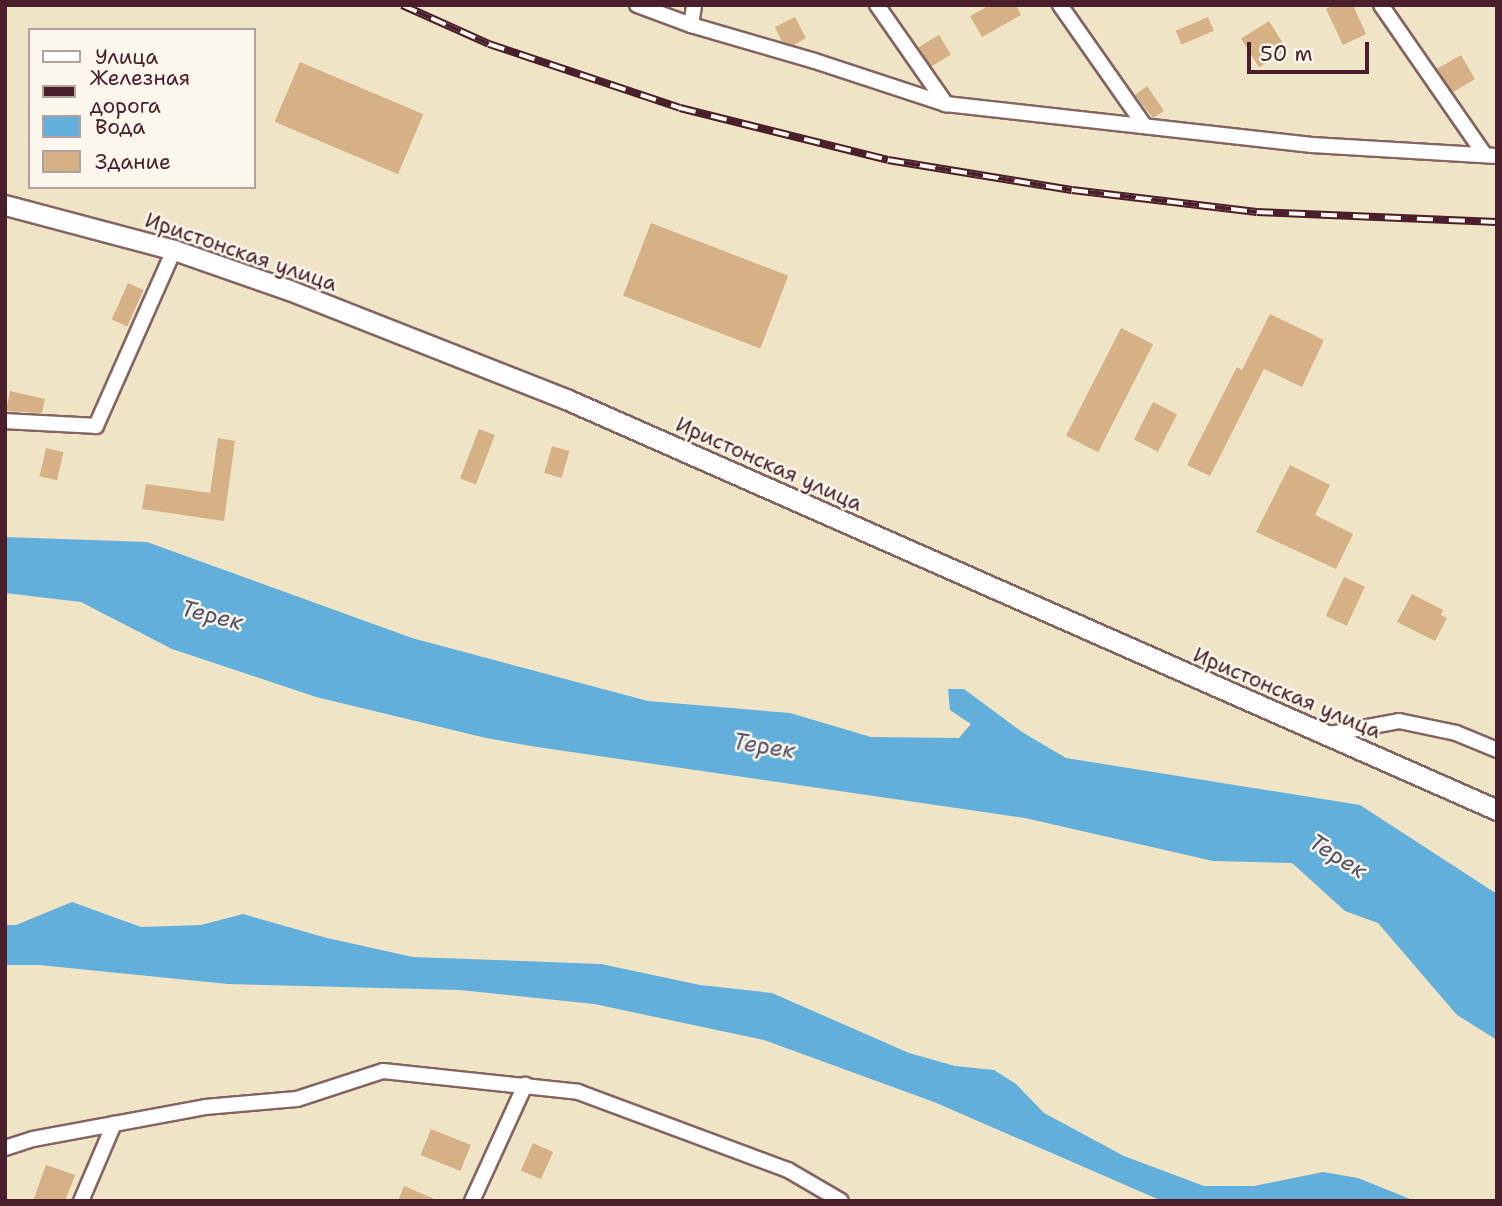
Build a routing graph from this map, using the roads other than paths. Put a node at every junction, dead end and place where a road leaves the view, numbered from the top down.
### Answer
1 (637, 5) edge
2 (694, 5) edge
3 (877, 5) edge
4 (1059, 5) edge
5 (1381, 5) edge
6 (691, 25) junction
7 (946, 104) junction
8 (1144, 125) junction
9 (1490, 155) edge
10 (5, 205) edge
11 (174, 250) junction
12 (5, 421) edge
13 (1330, 734) junction
14 (1497, 750) edge
15 (1497, 810) edge
16 (525, 1085) junction
17 (114, 1124) junction
18 (5, 1148) edge
19 (837, 1199) edge
20 (81, 1201) edge
21 (472, 1201) edge

1 - 6 street
2 - 6 street
3 - 7 street
4 - 8 street
5 - 9 street
6 - 7 street
7 - 8 street
8 - 9 street
10 - 11 main road, Иристонская улица
11 - 12 street
11 - 13 main road, Иристонская улица
13 - 14 street
13 - 15 main road, Иристонская улица
16 - 17 street
16 - 19 street
16 - 21 street
17 - 18 street
17 - 20 street

